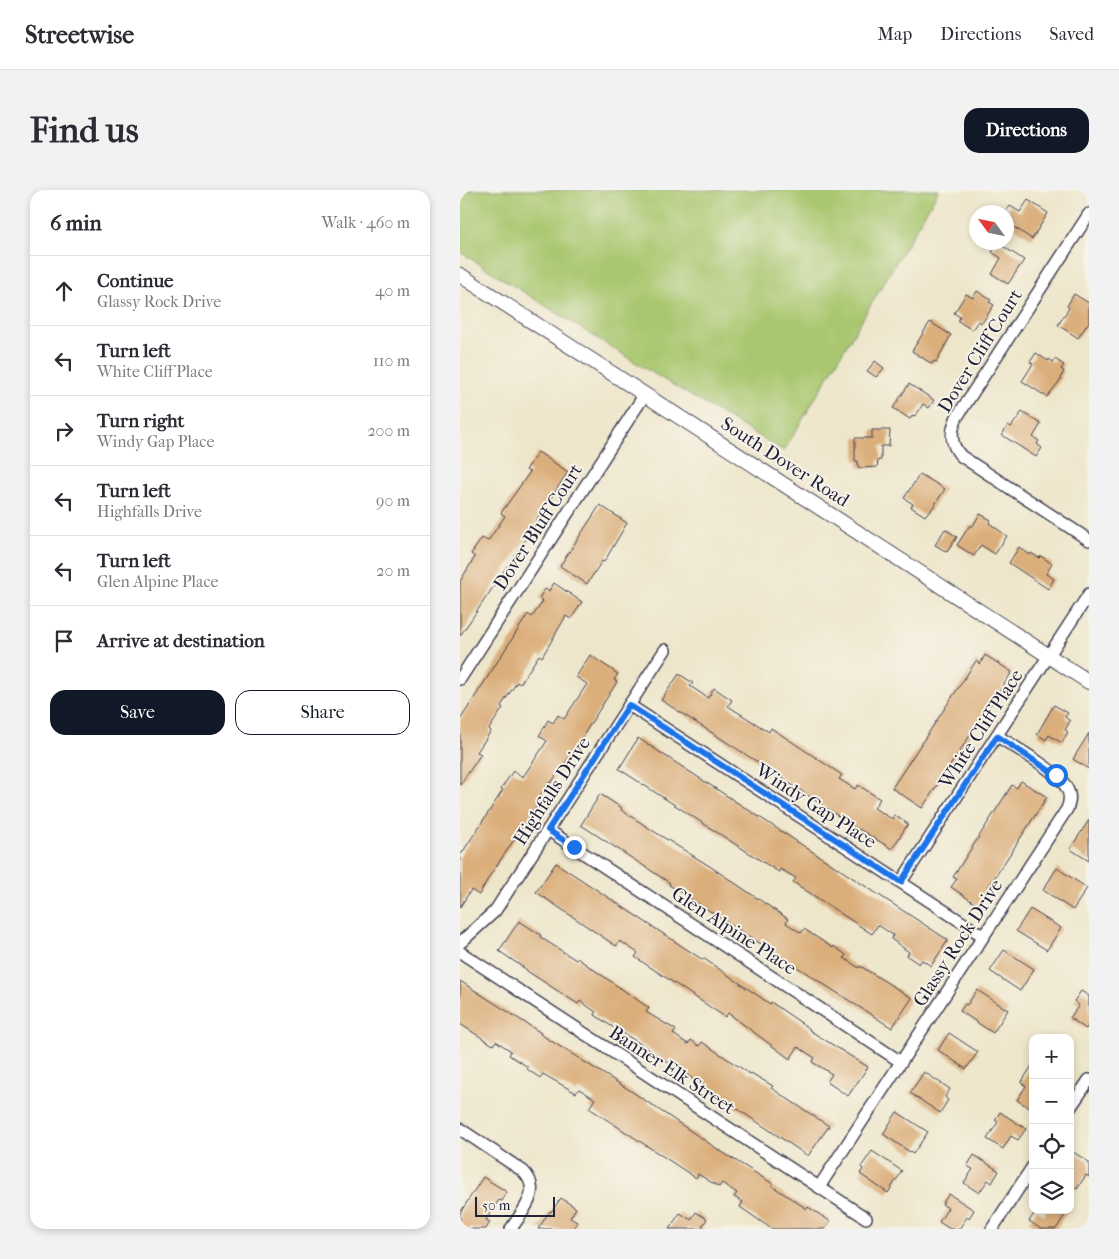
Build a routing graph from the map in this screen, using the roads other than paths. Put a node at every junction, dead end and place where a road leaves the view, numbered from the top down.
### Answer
1 (1089, 214) edge
2 (460, 274) edge
3 (645, 394) junction
4 (1089, 540) edge
5 (1089, 594) edge
6 (665, 650) dead end
7 (1049, 656) junction
8 (460, 679) edge
9 (1089, 682) edge
10 (629, 705) junction
11 (997, 736) junction
12 (548, 830) junction
13 (901, 882) junction
14 (983, 936) junction
15 (460, 943) edge
16 (460, 952) edge
17 (901, 1062) junction
18 (1089, 1080) edge
19 (1074, 1102) edge
20 (460, 1129) edge
21 (1031, 1169) edge
22 (819, 1187) junction
23 (866, 1218) dead end
24 (511, 1229) edge
25 (992, 1229) edge

1 - 4 street, Dover Cliff Court
2 - 3 street, South Dover Road
3 - 7 street, South Dover Road
3 - 8 street, Dover Bluff Court
5 - 7 street, White Cliff Place
6 - 10 street, Highfalls Drive
7 - 9 street, South Dover Road
7 - 11 street, White Cliff Place
10 - 12 street, Highfalls Drive
10 - 13 street, Windy Gap Place
11 - 13 street, White Cliff Place
11 - 14 street, Glassy Rock Drive
12 - 15 street, Highfalls Drive
12 - 17 street, Glen Alpine Place
13 - 14 street, Windy Gap Place
14 - 17 street, Glassy Rock Drive
16 - 22 street, Banner Elk Street
17 - 22 street, Glassy Rock Drive
18 - 19 street
20 - 24 street
21 - 25 street
22 - 23 street, Banner Elk Street

